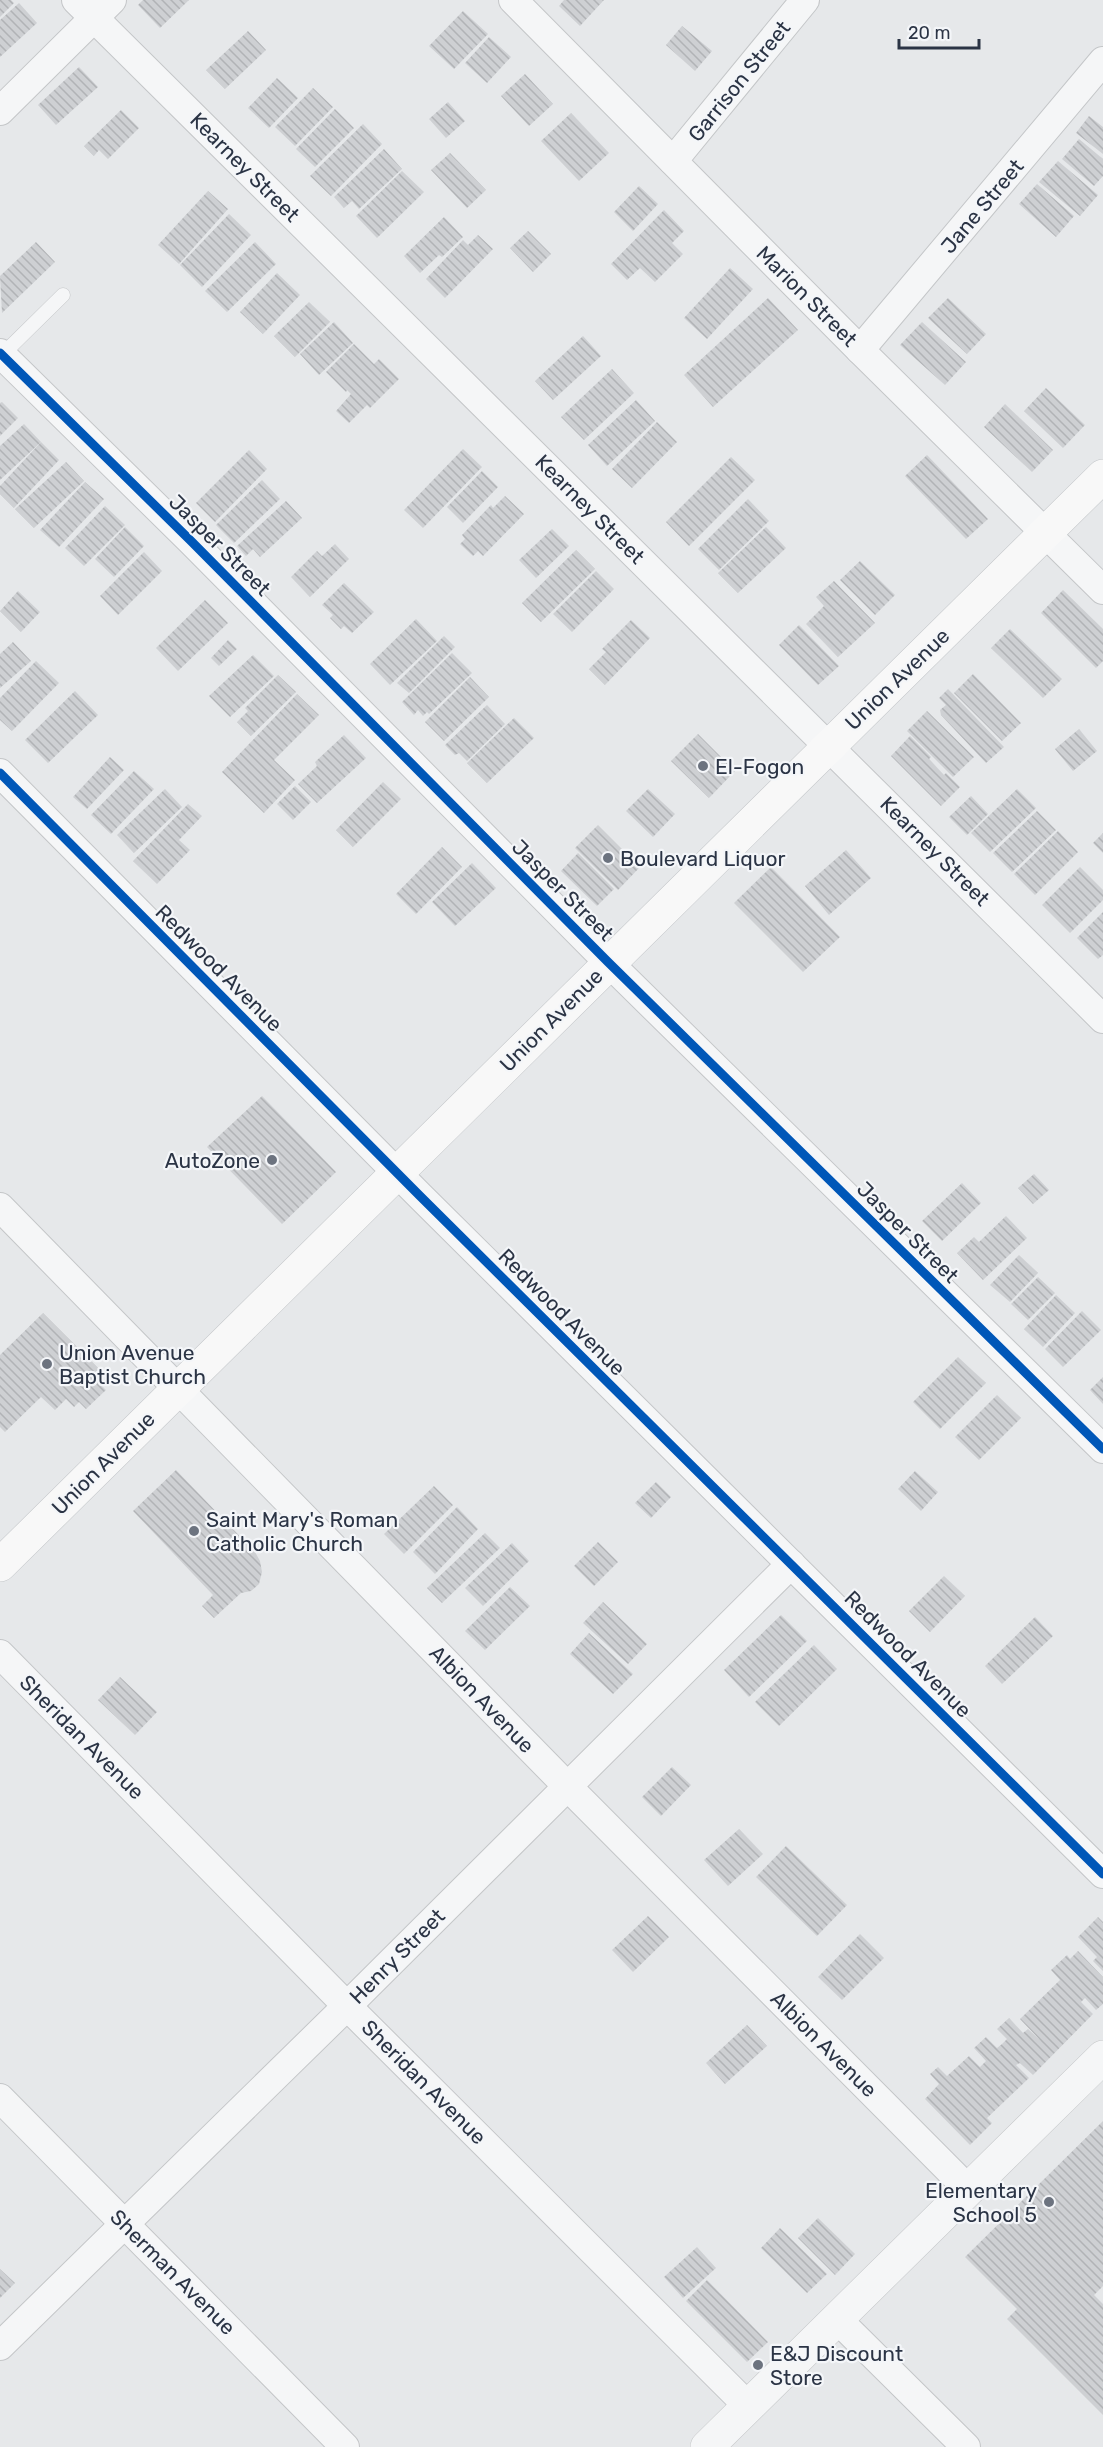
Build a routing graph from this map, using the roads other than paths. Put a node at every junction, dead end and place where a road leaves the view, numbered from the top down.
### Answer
1 (513, 0) edge
2 (806, 0) edge
3 (94, 6) edge
4 (1103, 61) edge
5 (0, 111) edge
6 (673, 161) junction
7 (63, 295) dead end
8 (860, 350) junction
9 (1, 354) edge
10 (1103, 476) edge
11 (1045, 534) junction
12 (1103, 590) edge
13 (829, 745) junction
14 (0, 773) edge
15 (608, 962) junction
16 (1103, 1019) edge
17 (396, 1173) junction
18 (0, 1206) edge
19 (179, 1387) junction
20 (1103, 1449) edge
21 (0, 1564) edge
22 (791, 1564) junction
23 (0, 1654) edge
24 (568, 1787) junction
25 (1103, 1874) edge
26 (347, 2006) junction
27 (1103, 2057) edge
28 (0, 2098) edge
29 (968, 2189) junction
30 (123, 2223) junction
31 (836, 2318) junction
32 (0, 2346) edge
33 (748, 2406) junction
34 (345, 2447) edge
35 (707, 2447) edge
36 (966, 2447) edge

1 - 6 street, Marion Street
2 - 6 street, Garrison Street
3 - 5 street
3 - 13 street, Kearney Street
4 - 8 street, Jane Street
6 - 8 street, Marion Street
7 - 9 lane
8 - 11 street, Marion Street
9 - 15 street, Jasper Street
10 - 11 main road, Union Avenue
11 - 12 street, Marion Street
11 - 13 main road, Union Avenue
13 - 15 main road, Union Avenue
13 - 16 street, Kearney Street
14 - 17 street, Redwood Avenue
15 - 17 main road, Union Avenue
15 - 20 street, Jasper Street
17 - 19 main road, Union Avenue
17 - 22 street, Redwood Avenue
18 - 19 street, Albion Avenue
19 - 21 main road, Union Avenue
19 - 24 street, Albion Avenue
22 - 24 street, Henry Street
22 - 25 street, Redwood Avenue
23 - 26 street, Sheridan Avenue
24 - 26 street, Henry Street
24 - 29 street, Albion Avenue
26 - 30 street, Henry Street
26 - 33 street, Sheridan Avenue
27 - 29 street
28 - 30 street, Sherman Avenue
29 - 31 street
30 - 32 street, Henry Street
30 - 34 street, Sherman Avenue
31 - 33 street
31 - 36 street
33 - 35 street

